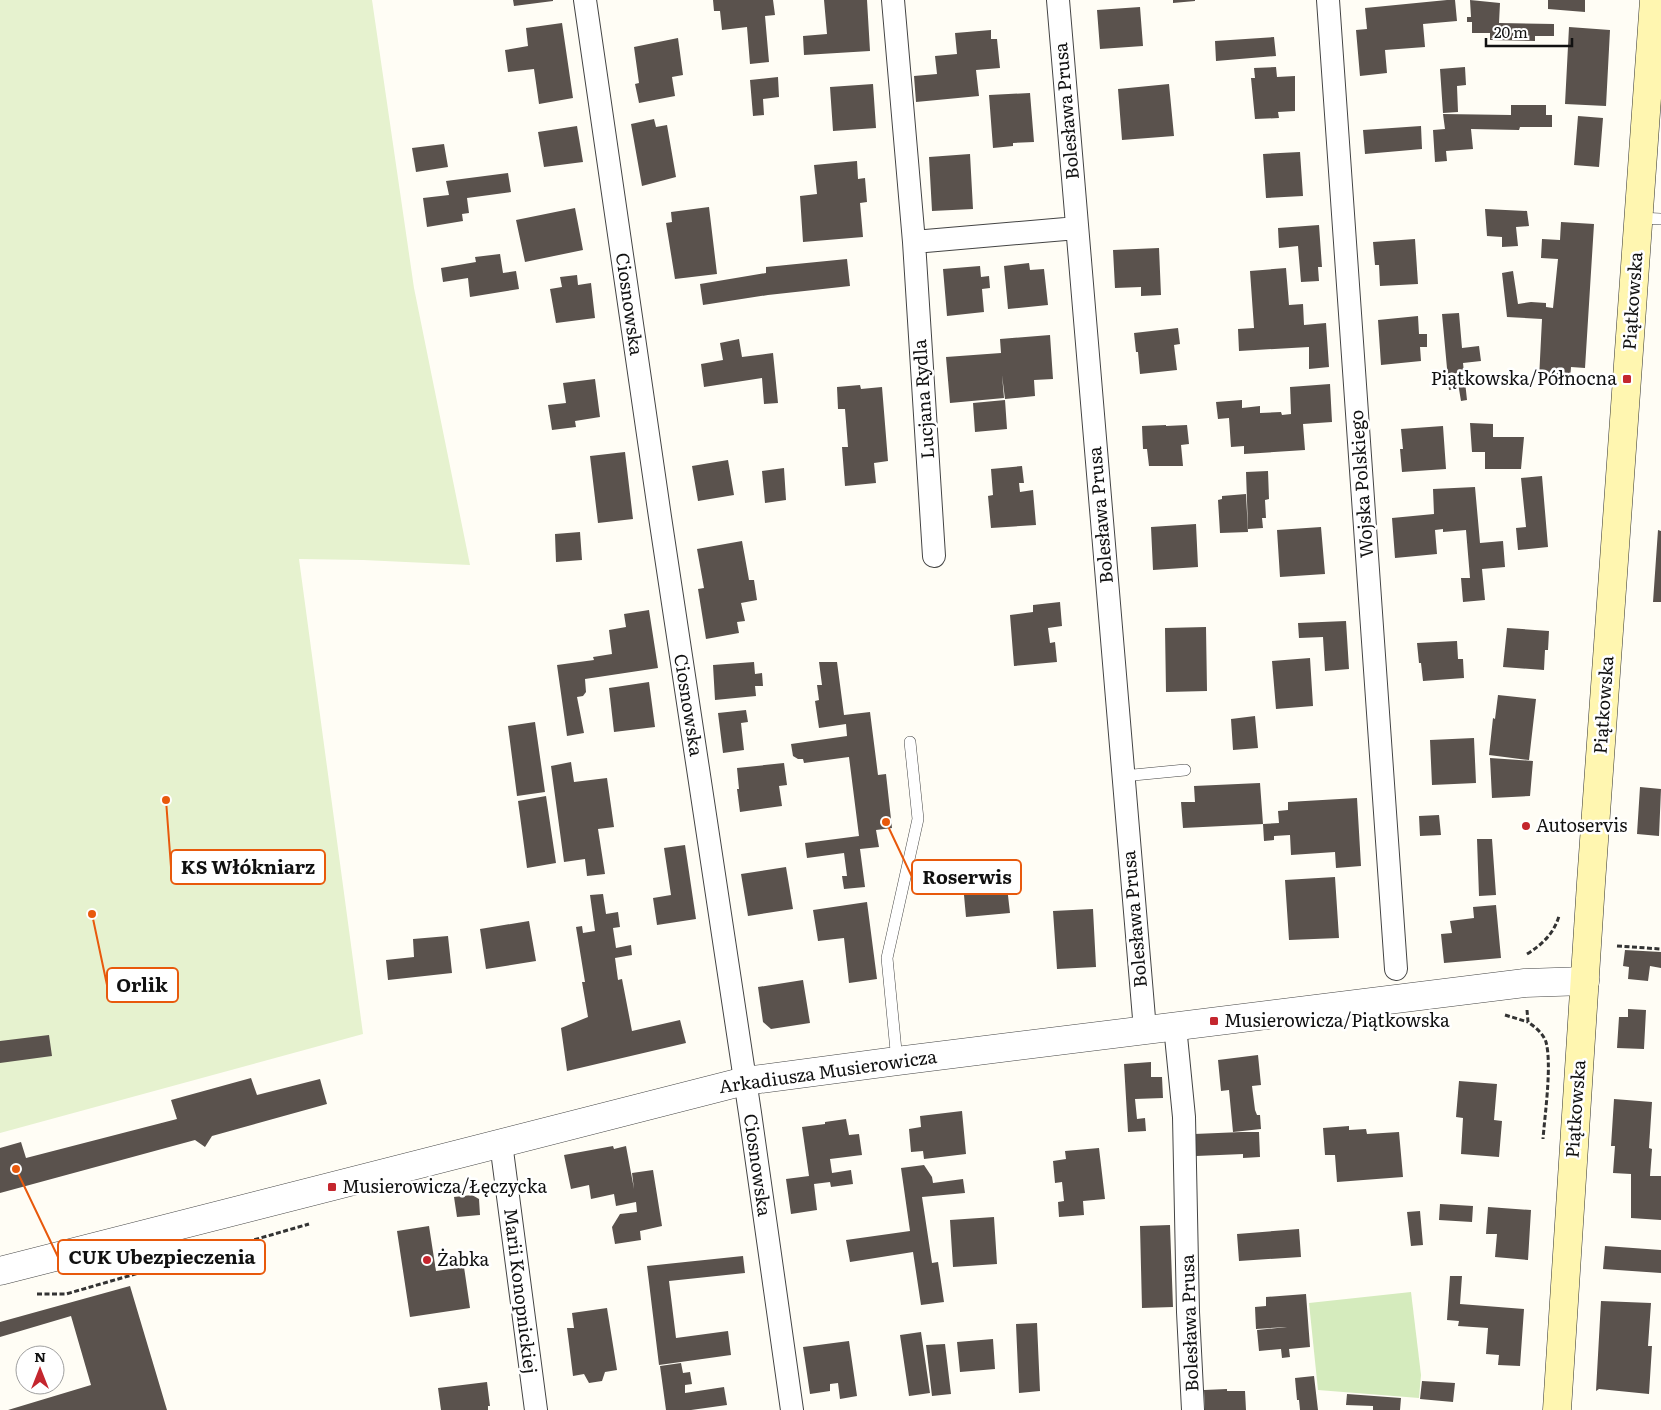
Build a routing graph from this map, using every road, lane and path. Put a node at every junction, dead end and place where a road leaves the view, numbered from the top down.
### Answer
1 (585, 0) edge
2 (893, 0) edge
3 (1058, 0) edge
4 (1328, 0) edge
5 (1656, 7) edge
6 (1655, 78) edge
7 (1650, 219) edge
8 (1077, 228) junction
9 (914, 242) junction
10 (934, 556) dead end
11 (910, 742) dead end
12 (1185, 770) dead end
13 (1123, 776) junction
14 (1560, 912) dead end
15 (1617, 946) dead end
16 (1661, 949) edge
17 (1396, 969) dead end
18 (1585, 981) junction
19 (1525, 983) junction
20 (1175, 1026) junction
21 (1145, 1030) junction
22 (897, 1061) junction
23 (745, 1081) junction
24 (501, 1143) junction
25 (1543, 1143) dead end
26 (316, 1222) dead end
27 (0, 1271) edge
28 (37, 1294) dead end
29 (536, 1410) edge
30 (792, 1410) edge
31 (1193, 1410) edge
32 (1557, 1410) edge

1 - 23 street, Ciosnowska
2 - 9 street, Lucjana Rydla
3 - 8 street, Bolesława Prusa
4 - 17 street, Wojska Polskiego
5 - 6 main road, Piątkowska
6 - 7 main road, Piątkowska
7 - 18 main road, Piątkowska
8 - 9 street
8 - 13 street, Bolesława Prusa
9 - 10 street, Lucjana Rydla
11 - 22 lane
12 - 13 lane
13 - 21 street, Bolesława Prusa
14 - 19 path
15 - 16 path
18 - 19 street, Arkadiusza Musierowicza
18 - 32 main road, Piątkowska
19 - 20 street, Arkadiusza Musierowicza
19 - 25 path
20 - 21 street, Arkadiusza Musierowicza
20 - 31 street, Bolesława Prusa
21 - 22 street, Arkadiusza Musierowicza
22 - 23 street, Arkadiusza Musierowicza
23 - 24 street, Arkadiusza Musierowicza
23 - 30 street, Ciosnowska
24 - 27 street, Arkadiusza Musierowicza
24 - 29 street, Marii Konopnickiej
26 - 28 path

